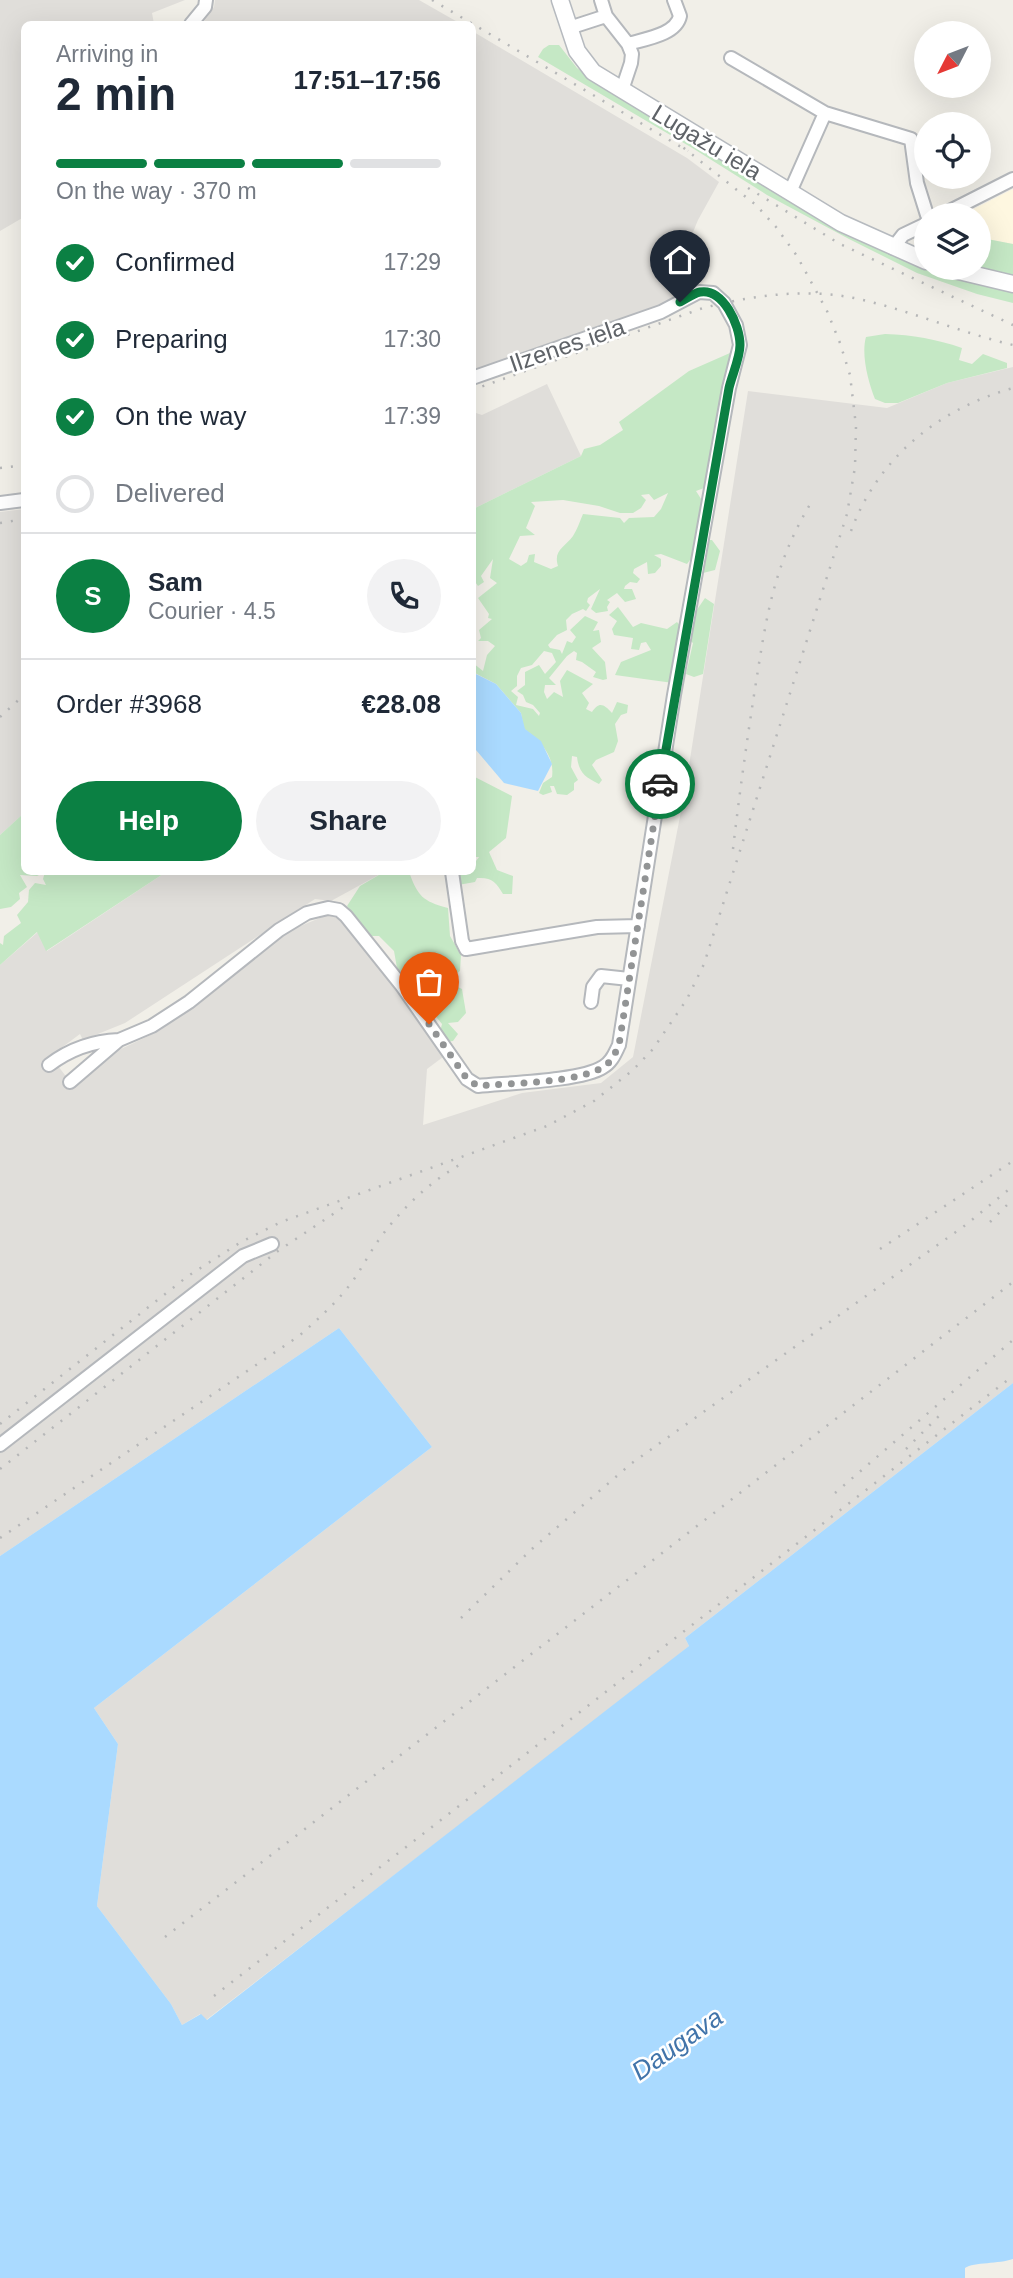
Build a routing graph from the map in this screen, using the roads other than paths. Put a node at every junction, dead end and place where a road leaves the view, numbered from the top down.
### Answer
1 (206, 0) edge
2 (560, 0) edge
3 (601, 0) edge
4 (674, 0) edge
5 (606, 16) junction
6 (193, 21) edge
7 (569, 28) junction
8 (628, 44) junction
9 (731, 58) dead end
10 (622, 90) junction
11 (825, 113) junction
12 (1013, 179) edge
13 (790, 192) junction
14 (923, 203) edge
15 (966, 203) edge
16 (914, 230) edge
17 (894, 248) junction
18 (914, 256) edge
19 (991, 279) edge
20 (1013, 284) edge
21 (476, 377) edge
22 (21, 500) edge
23 (0, 503) edge
24 (452, 875) edge
25 (638, 926) junction
26 (629, 979) junction
27 (591, 1002) dead end
28 (119, 1040) junction
29 (49, 1065) dead end
30 (70, 1082) dead end
31 (272, 1244) dead end
32 (0, 1446) edge

1 - 6 street
2 - 7 street, Lugažu iela
3 - 5 street
4 - 8 street
5 - 7 street
5 - 8 street
7 - 10 street, Lugažu iela
8 - 10 street
9 - 11 street
10 - 13 street, Lugažu iela
11 - 13 street
11 - 14 street
12 - 15 street
13 - 17 street, Lugažu iela
16 - 17 street
17 - 18 street, Lugažu iela
19 - 20 street
21 - 25 street, Ilzenes iela
22 - 23 street
24 - 25 street
25 - 26 street
26 - 27 street
26 - 28 street
28 - 29 street
28 - 30 street
31 - 32 street

